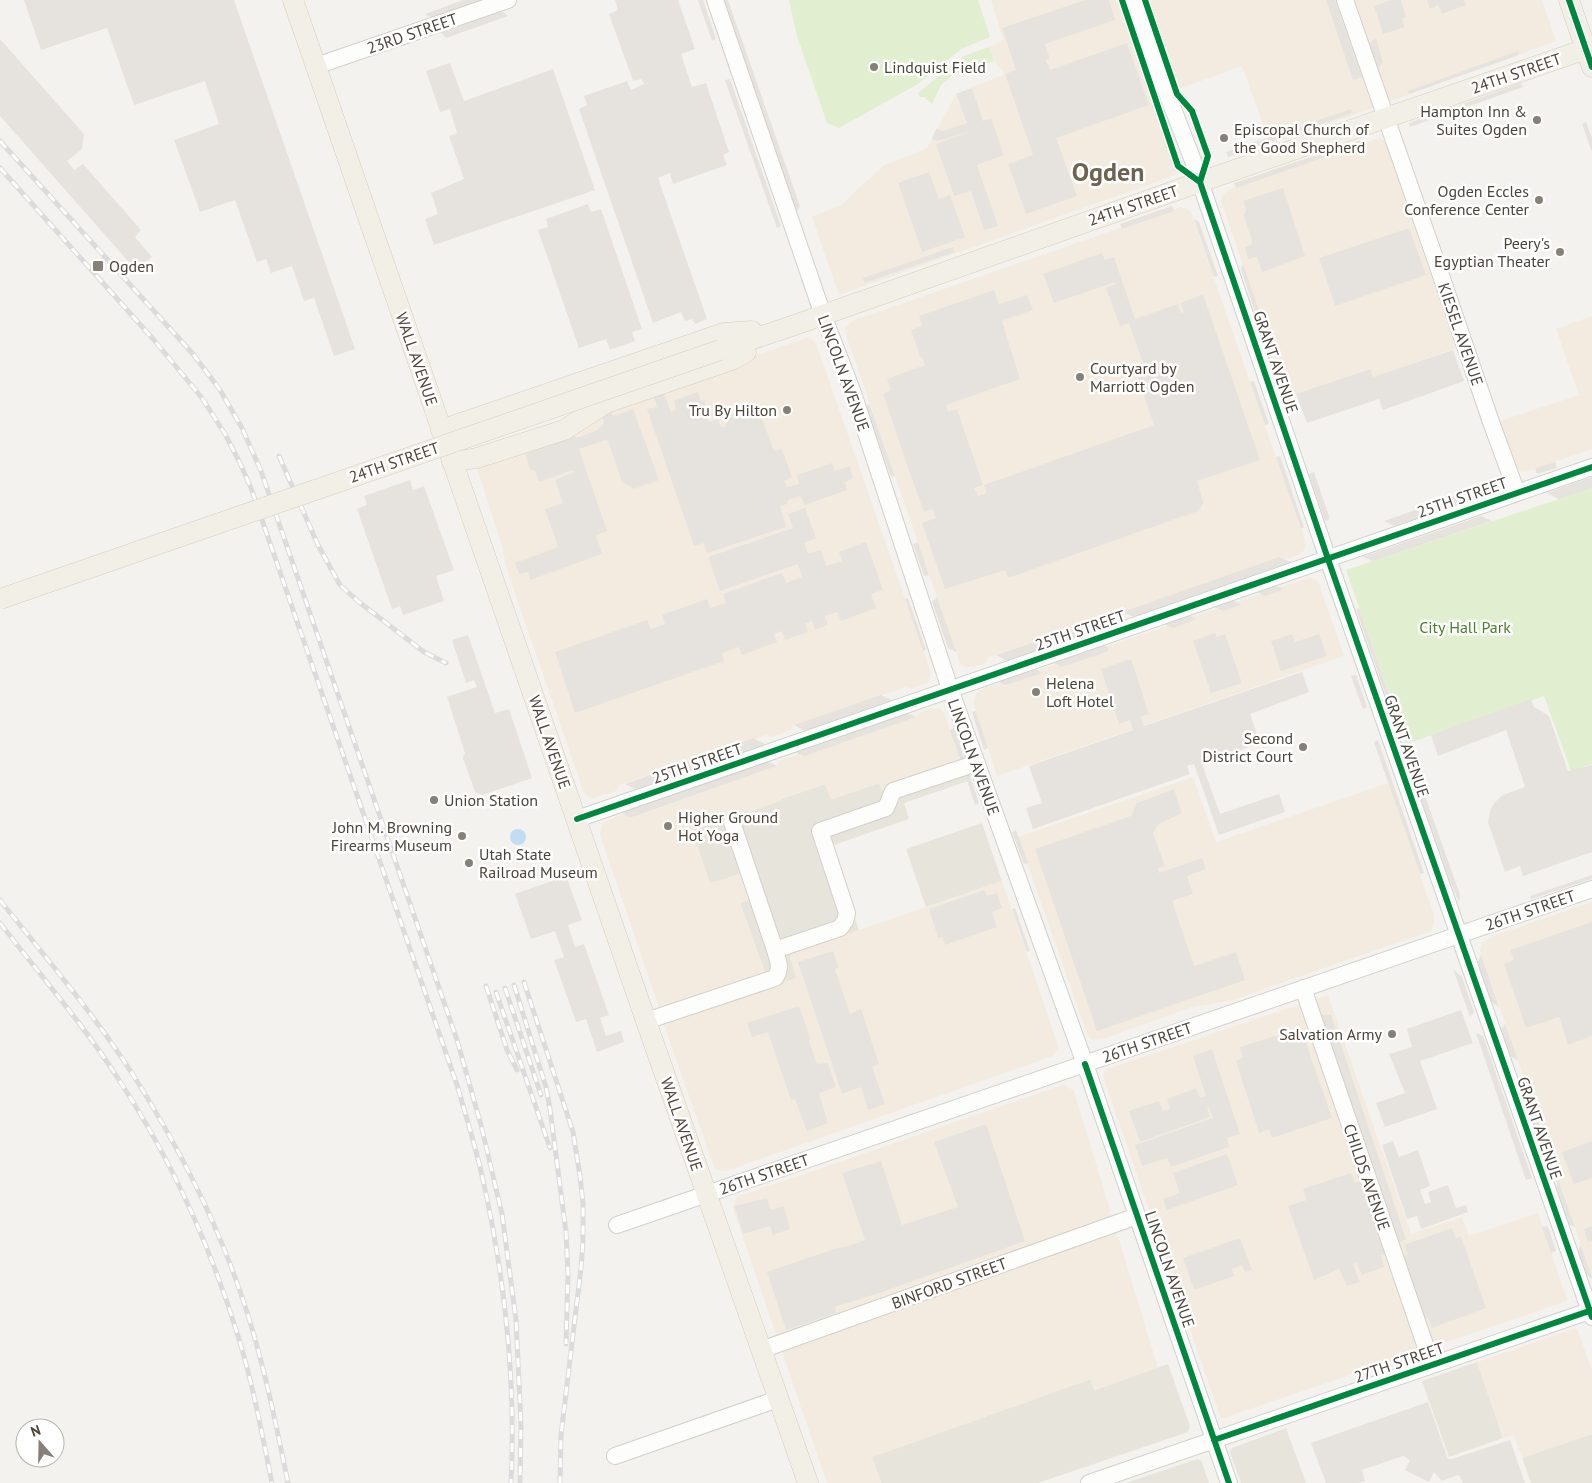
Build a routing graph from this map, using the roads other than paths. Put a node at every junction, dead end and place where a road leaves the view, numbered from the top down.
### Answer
1 (293, 0) edge
2 (508, 0) edge
3 (715, 0) edge
4 (1134, 0) edge
5 (1345, 0) edge
6 (1569, 0) edge
7 (1590, 54) edge
8 (316, 66) junction
9 (1386, 118) junction
10 (1200, 182) junction
11 (823, 315) junction
12 (789, 327) junction
13 (441, 430) junction
14 (452, 462) junction
15 (1592, 467) edge
16 (1517, 493) junction
17 (1328, 558) junction
18 (0, 599) edge
19 (950, 689) junction
20 (977, 763) junction
21 (577, 819) junction
22 (732, 822) dead end
23 (1592, 889) edge
24 (1458, 935) junction
25 (775, 950) junction
26 (1303, 988) junction
27 (646, 1021) junction
28 (1084, 1064) junction
29 (707, 1194) junction
30 (1137, 1216) junction
31 (618, 1224) dead end
32 (1591, 1313) edge
33 (762, 1350) junction
34 (1432, 1365) junction
35 (778, 1399) junction
36 (1214, 1440) junction
37 (615, 1456) dead end
38 (808, 1483) edge
39 (1089, 1483) edge
40 (1229, 1483) edge

1 - 8 main road, WALL AVENUE
2 - 8 street, 23RD STREET
3 - 11 street, LINCOLN AVENUE
4 - 10 street, GRANT AVENUE
5 - 9 street, KIESEL AVENUE
6 - 7 main road
7 - 9 main road, 24TH STREET
8 - 13 main road, WALL AVENUE
9 - 10 main road, 24TH STREET
9 - 16 street, KIESEL AVENUE
10 - 11 main road, 24TH STREET
10 - 17 street, GRANT AVENUE
11 - 12 main road, 24TH STREET
11 - 19 street, LINCOLN AVENUE
12 - 13 main road, 24TH STREET
12 - 14 main road, 24TH STREET
12 - 18 main road, 24TH STREET, bridge
13 - 14 main road, WALL AVENUE
14 - 21 main road, WALL AVENUE
15 - 16 street, 25TH STREET
16 - 17 street, 25TH STREET
17 - 19 street, 25TH STREET
17 - 24 street, GRANT AVENUE
19 - 20 street, LINCOLN AVENUE
19 - 21 street, 25TH STREET
20 - 25 street
20 - 28 street, LINCOLN AVENUE
21 - 27 main road, WALL AVENUE
22 - 25 street
23 - 24 street, 26TH STREET
24 - 26 street, 26TH STREET
24 - 32 street, GRANT AVENUE
25 - 27 street
26 - 28 street, 26TH STREET
26 - 34 street, CHILDS AVENUE
27 - 29 main road, WALL AVENUE
28 - 29 street, 26TH STREET
28 - 30 street, LINCOLN AVENUE
29 - 31 street, 26TH STREET
29 - 33 main road, WALL AVENUE
30 - 33 street, BINFORD STREET
30 - 36 street, LINCOLN AVENUE
32 - 34 street, 27TH STREET
33 - 35 main road, WALL AVENUE
34 - 36 street, 27TH STREET
35 - 37 street
35 - 38 main road, WALL AVENUE
36 - 39 street, 27TH STREET
36 - 40 street, LINCOLN AVENUE

